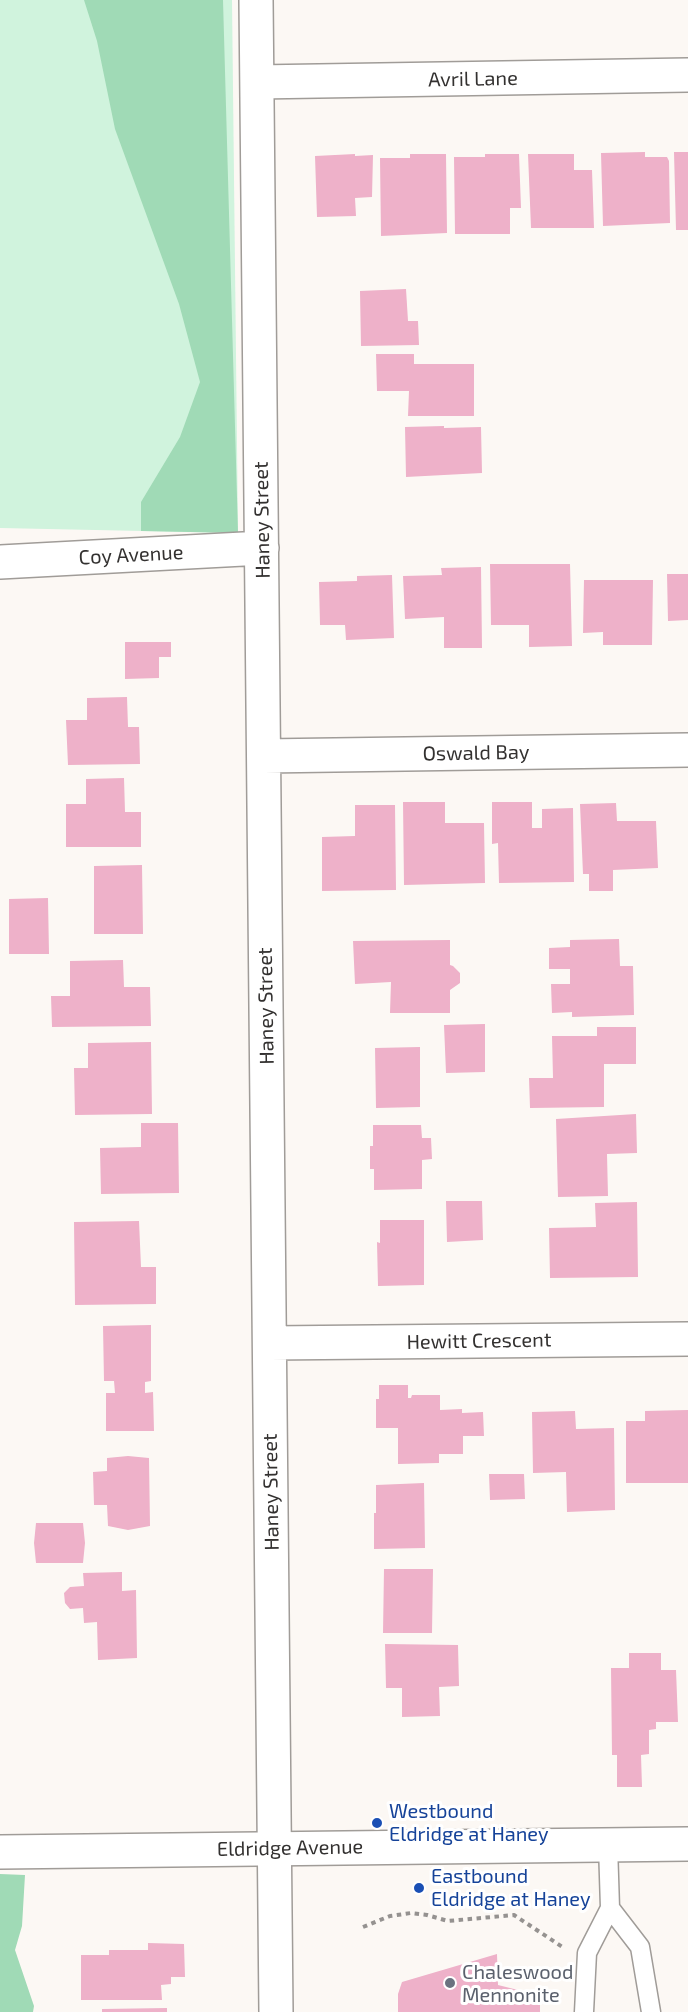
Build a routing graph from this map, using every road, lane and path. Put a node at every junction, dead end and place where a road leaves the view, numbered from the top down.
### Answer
1 (256, 0) edge
2 (688, 75) edge
3 (257, 82) junction
4 (262, 548) junction
5 (0, 562) edge
6 (688, 750) edge
7 (264, 756) junction
8 (688, 1339) edge
9 (270, 1343) junction
10 (688, 1844) edge
11 (608, 1845) junction
12 (274, 1848) junction
13 (0, 1852) edge
14 (610, 1908) junction
15 (363, 1927) dead end
16 (586, 1964) junction
17 (276, 2012) edge
18 (584, 2012) edge
19 (651, 2012) edge

1 - 3 street, Haney Street
2 - 3 street, Avril Lane
3 - 4 street, Haney Street
4 - 5 street, Coy Avenue
4 - 7 street, Haney Street
6 - 7 street, Oswald Bay
7 - 9 street, Haney Street
8 - 9 street, Hewitt Crescent
9 - 12 street, Haney Street
10 - 11 street, Eldridge Avenue
11 - 12 street, Eldridge Avenue
11 - 14 lane
12 - 13 street, Eldridge Avenue
12 - 17 street, Haney Street
14 - 16 lane
14 - 19 lane
15 - 16 path
16 - 18 lane

